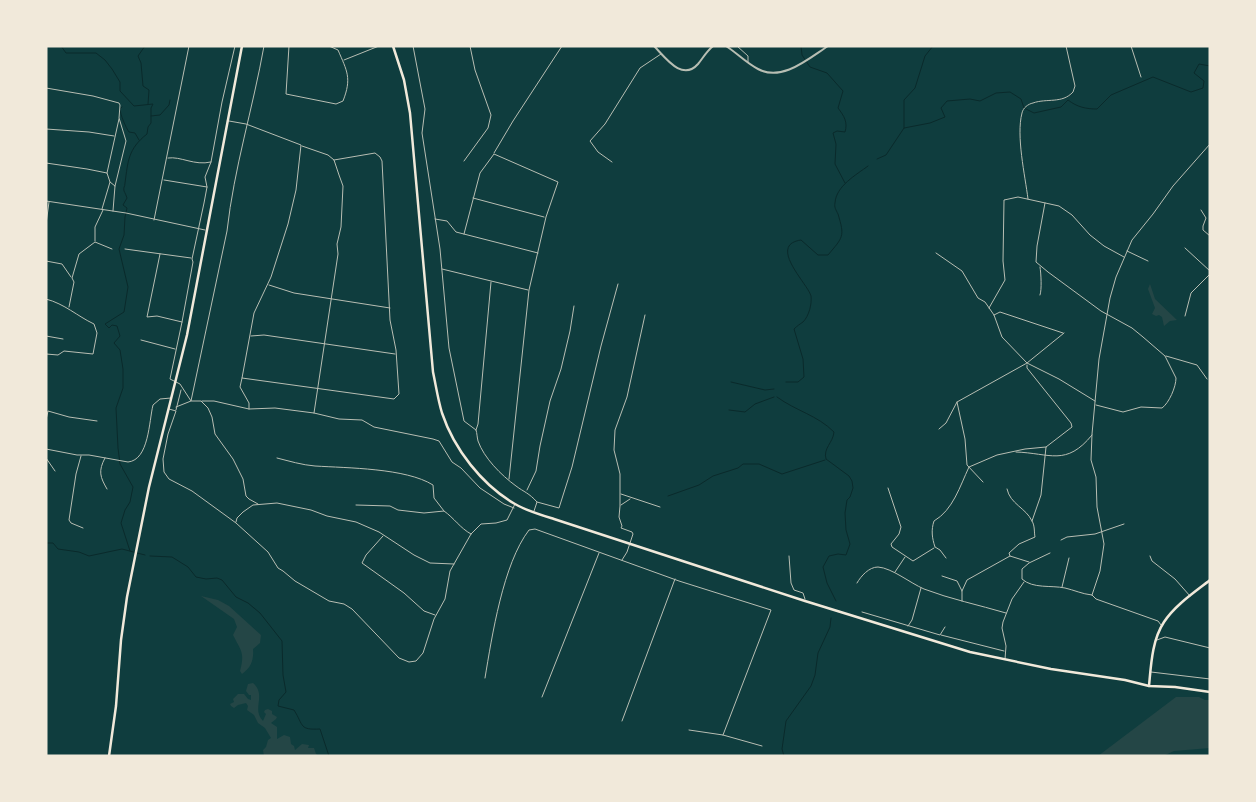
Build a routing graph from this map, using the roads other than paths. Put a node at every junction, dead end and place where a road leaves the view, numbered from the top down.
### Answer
1 (189, 46) edge
2 (235, 46) edge
3 (242, 46) edge
4 (264, 46) edge
5 (290, 46) edge
6 (329, 46) edge
7 (338, 46) edge
8 (379, 46) edge
9 (393, 46) edge
10 (413, 46) edge
11 (470, 46) edge
12 (562, 46) edge
13 (654, 46) edge
14 (713, 46) edge
15 (726, 46) edge
16 (737, 46) edge
17 (828, 46) edge
18 (1066, 46) edge
19 (1131, 46) edge
20 (338, 50) junction
21 (662, 53) junction
22 (343, 60) junction
23 (748, 63) junction
24 (1141, 76) dead end
25 (46, 88) edge
26 (119, 118) junction
27 (228, 121) junction
28 (246, 124) junction
29 (46, 128) edge
30 (114, 136) junction
31 (1209, 145) edge
32 (301, 146) junction
33 (494, 154) junction
34 (167, 158) junction
35 (334, 160) junction
36 (464, 161) dead end
37 (212, 162) junction
38 (612, 162) dead end
39 (46, 163) edge
40 (107, 173) junction
41 (163, 180) junction
42 (110, 182) junction
43 (114, 186) junction
44 (207, 187) junction
45 (473, 198) junction
46 (1028, 200) junction
47 (48, 201) edge
48 (1045, 203) junction
49 (102, 210) junction
50 (1201, 210) dead end
51 (113, 212) junction
52 (546, 217) junction
53 (435, 219) junction
54 (154, 220) junction
55 (46, 224) edge
56 (198, 228) junction
57 (207, 231) junction
58 (464, 234) junction
59 (1210, 236) edge
60 (95, 242) junction
61 (112, 248) dead end
62 (1185, 248) dead end
63 (125, 249) dead end
64 (1127, 251) junction
65 (538, 253) junction
66 (936, 253) dead end
67 (160, 254) junction
68 (1125, 257) junction
69 (192, 258) junction
70 (46, 261) edge
71 (1148, 261) dead end
72 (1040, 266) junction
73 (441, 269) junction
74 (1210, 273) edge
75 (72, 278) junction
76 (491, 282) junction
77 (268, 284) junction
78 (618, 284) dead end
79 (529, 290) junction
80 (1040, 295) dead end
81 (46, 299) edge
82 (330, 299) junction
83 (574, 306) dead end
84 (69, 308) junction
85 (391, 308) junction
86 (989, 308) junction
87 (1106, 314) junction
88 (644, 315) dead end
89 (994, 315) junction
90 (1185, 316) dead end
91 (182, 322) junction
92 (46, 336) edge
93 (250, 336) junction
94 (63, 339) dead end
95 (141, 340) dead end
96 (324, 344) junction
97 (176, 349) junction
98 (46, 354) edge
99 (397, 355) junction
100 (1165, 356) junction
101 (1027, 363) junction
102 (242, 378) junction
103 (1207, 379) dead end
104 (176, 382) junction
105 (181, 388) junction
106 (318, 389) junction
107 (172, 398) junction
108 (191, 401) junction
109 (201, 401) junction
110 (1095, 401) junction
111 (957, 402) junction
112 (1095, 405) junction
113 (176, 407) junction
114 (249, 408) junction
115 (169, 409) junction
116 (176, 411) junction
117 (314, 413) junction
118 (46, 420) edge
119 (97, 421) dead end
120 (939, 429) dead end
121 (476, 430) junction
122 (1092, 434) junction
123 (1046, 447) junction
124 (46, 449) edge
125 (1013, 452) junction
126 (81, 455) junction
127 (1044, 456) junction
128 (46, 458) edge
129 (106, 458) junction
130 (277, 458) dead end
131 (970, 467) junction
132 (55, 471) dead end
133 (509, 480) junction
134 (983, 482) dead end
135 (888, 488) dead end
136 (107, 489) dead end
137 (1007, 489) dead end
138 (527, 491) junction
139 (620, 493) junction
140 (631, 498) junction
141 (537, 502) junction
142 (258, 504) junction
143 (515, 504) junction
144 (356, 505) dead end
145 (620, 506) junction
146 (660, 507) dead end
147 (514, 508) junction
148 (444, 511) junction
149 (534, 512) junction
150 (1032, 521) junction
151 (236, 523) junction
152 (1124, 524) dead end
153 (83, 528) dead end
154 (1102, 532) junction
155 (471, 534) junction
156 (384, 535) junction
157 (1061, 540) dead end
158 (630, 544) junction
159 (935, 547) junction
160 (600, 552) junction
161 (1050, 553) dead end
162 (789, 556) dead end
163 (906, 556) junction
164 (1010, 556) junction
165 (1150, 556) dead end
166 (946, 558) dead end
167 (1069, 558) dead end
168 (622, 560) junction
169 (1030, 562) junction
170 (454, 564) junction
171 (894, 574) junction
172 (942, 576) dead end
173 (675, 579) junction
174 (1210, 580) edge
175 (1024, 582) junction
176 (857, 583) dead end
177 (921, 587) junction
178 (1062, 588) junction
179 (962, 591) junction
180 (1092, 595) junction
181 (1190, 596) junction
182 (962, 600) junction
183 (805, 602) junction
184 (862, 612) dead end
185 (1006, 613) junction
186 (436, 615) junction
187 (881, 618) junction
188 (878, 624) junction
189 (908, 626) junction
190 (1162, 626) junction
191 (945, 627) dead end
192 (940, 635) junction
193 (1156, 640) junction
194 (1210, 648) edge
195 (1006, 651) junction
196 (1005, 660) junction
197 (1150, 672) junction
198 (485, 678) dead end
199 (1210, 679) edge
200 (1149, 686) junction
201 (1210, 692) edge
202 (542, 697) dead end
203 (622, 721) dead end
204 (689, 730) dead end
205 (723, 734) junction
206 (762, 746) dead end
207 (109, 756) edge

1 - 34 street
2 - 37 street
3 - 27 main road
4 - 28 street
5 - 22 street
6 - 20 street
7 - 20 street
8 - 22 street
9 - 143 main road
10 - 53 street
11 - 36 street
12 - 33 street
13 - 21 street
14 - 21 street
15 - 23 street
16 - 23 street
17 - 23 street
18 - 46 street
19 - 24 street
20 - 22 street
21 - 38 street
25 - 26 street
26 - 30 street
26 - 43 street
27 - 28 street
27 - 57 main road
28 - 32 street
28 - 108 street
29 - 30 street
30 - 40 street
31 - 64 street
32 - 35 street
32 - 77 street
33 - 45 street
33 - 52 street
34 - 37 street
34 - 41 street
35 - 82 street
35 - 85 street
37 - 44 street
39 - 40 street
40 - 42 street
41 - 44 street
41 - 54 street
42 - 43 street
42 - 49 street
43 - 51 street
44 - 56 street
45 - 52 street
45 - 58 street
46 - 48 street
46 - 86 street
47 - 49 street
47 - 55 street
48 - 68 street
48 - 72 street
49 - 51 street
49 - 60 street
50 - 59 street
51 - 54 street
52 - 65 street
53 - 58 street
53 - 73 street
54 - 56 street
56 - 57 street
56 - 69 street
57 - 104 main road
58 - 65 street
60 - 61 street
60 - 75 street
62 - 74 street
63 - 67 street
64 - 68 street
64 - 71 street
65 - 79 street
66 - 86 street
67 - 69 street
67 - 91 street
68 - 87 street
69 - 91 street
70 - 75 street
72 - 80 street
72 - 87 street
73 - 76 street
73 - 121 street
74 - 90 street
75 - 84 street
76 - 79 street
76 - 121 street
77 - 82 street
77 - 93 street
78 - 141 street
79 - 133 street
81 - 84 street
82 - 85 street
82 - 96 street
83 - 138 street
84 - 98 street
85 - 99 street
86 - 89 street
87 - 100 street
87 - 110 street
88 - 139 street
89 - 101 street
89 - 101 street
91 - 97 street
92 - 94 street
93 - 96 street
93 - 102 street
95 - 97 street
96 - 99 street
96 - 106 street
97 - 104 street
99 - 106 street
100 - 103 street
100 - 112 street
101 - 110 street
101 - 111 street
101 - 123 street
102 - 106 street
102 - 114 street
104 - 105 street
104 - 107 main road
105 - 108 street
105 - 113 street
106 - 117 street
107 - 115 main road
107 - 129 street
108 - 109 street
108 - 113 street
109 - 114 street
109 - 142 street
110 - 112 street
111 - 120 street
111 - 131 street
112 - 122 street
113 - 116 street
114 - 117 street
115 - 116 street
115 - 207 main road
116 - 151 street
117 - 147 street
118 - 119 street
121 - 133 street
122 - 127 street
122 - 154 street
123 - 125 street
123 - 127 street
124 - 126 street
125 - 127 street
125 - 131 street
126 - 129 street
126 - 153 street
127 - 150 street
128 - 132 street
129 - 136 street
130 - 148 street
131 - 134 street
131 - 159 street
133 - 138 street
135 - 163 street
137 - 150 street
138 - 141 street
139 - 140 street
139 - 145 street
140 - 145 street
140 - 146 street
141 - 149 street
142 - 151 street
142 - 156 street
143 - 147 street
143 - 149 main road
144 - 148 street
145 - 158 street
147 - 155 street
148 - 155 street
149 - 158 main road
150 - 164 street
151 - 186 street
152 - 154 street
154 - 157 street
154 - 180 street
155 - 170 street
156 - 170 street
156 - 186 street
158 - 168 street
158 - 183 main road
159 - 163 street
159 - 166 street
160 - 168 street
160 - 198 street
160 - 202 street
161 - 169 street
162 - 183 street
163 - 171 street
164 - 169 street
164 - 179 street
165 - 181 street
167 - 178 street
168 - 173 street
169 - 175 street
170 - 186 street
171 - 176 street
171 - 177 street
172 - 179 street
173 - 203 street
173 - 205 street
174 - 181 main road
175 - 178 street
175 - 185 street
177 - 182 street
177 - 189 street
178 - 180 street
179 - 182 street
180 - 190 street
181 - 190 main road
182 - 185 street
183 - 188 main road
184 - 187 street
185 - 195 street
187 - 188 street
187 - 189 street
188 - 196 main road
189 - 192 street
190 - 193 main road
191 - 192 street
192 - 195 street
193 - 194 street
193 - 197 main road
195 - 196 street
196 - 200 main road
197 - 199 street
197 - 200 main road
200 - 201 main road
204 - 205 street
205 - 206 street

